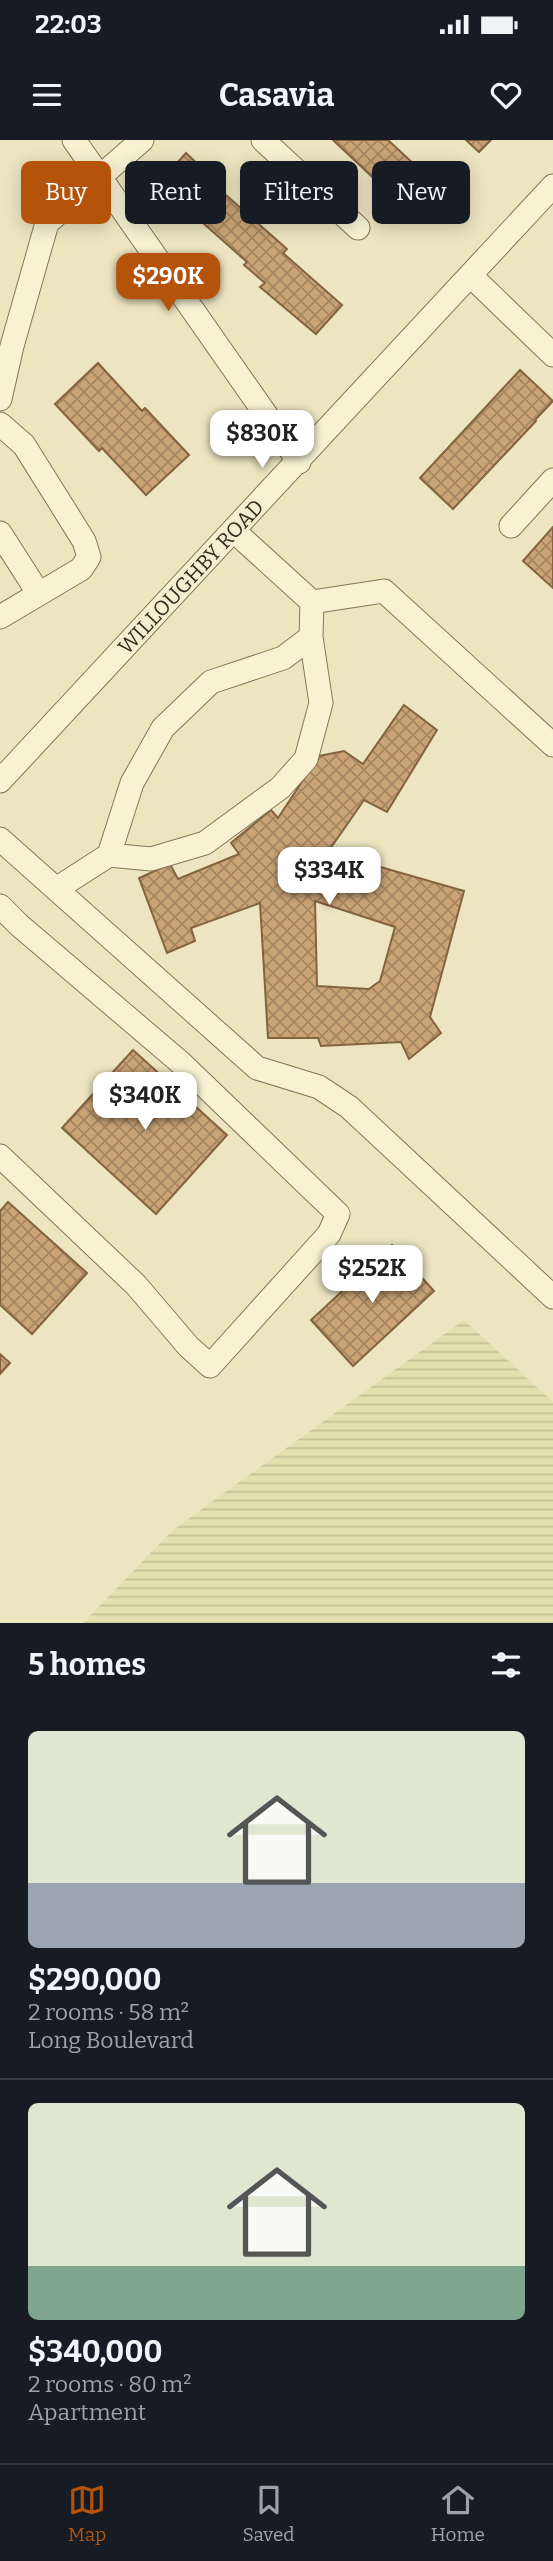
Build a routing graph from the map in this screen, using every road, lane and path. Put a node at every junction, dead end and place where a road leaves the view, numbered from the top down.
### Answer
1 (74, 140) edge
2 (142, 140) edge
3 (263, 140) edge
4 (88, 161) edge
5 (111, 167) edge
6 (553, 187) edge
7 (111, 194) edge
8 (47, 224) edge
9 (358, 228) dead end
10 (471, 276) junction
11 (6, 344) edge
12 (553, 355) edge
13 (0, 399) edge
14 (0, 424) edge
15 (299, 462) junction
16 (553, 480) edge
17 (511, 526) dead end
18 (234, 531) junction
19 (0, 533) edge
20 (38, 594) junction
21 (312, 602) junction
22 (0, 617) edge
23 (312, 638) junction
24 (553, 745) edge
25 (0, 781) edge
26 (0, 839) edge
27 (109, 855) junction
28 (56, 889) junction
29 (0, 905) edge
30 (0, 1156) edge
31 (553, 1297) edge

1 - 4 street
2 - 5 street
3 - 9 street
6 - 10 street, WILLOUGHBY ROAD
7 - 15 street
8 - 11 street
10 - 12 street
10 - 15 street, WILLOUGHBY ROAD
11 - 13 street
14 - 20 street
15 - 18 street, WILLOUGHBY ROAD
16 - 17 street
18 - 21 street
18 - 25 street, WILLOUGHBY ROAD
19 - 20 street
20 - 22 street
21 - 23 street
21 - 24 street
23 - 27 street
23 - 27 street
26 - 28 street
27 - 28 street
28 - 31 street
29 - 30 street

